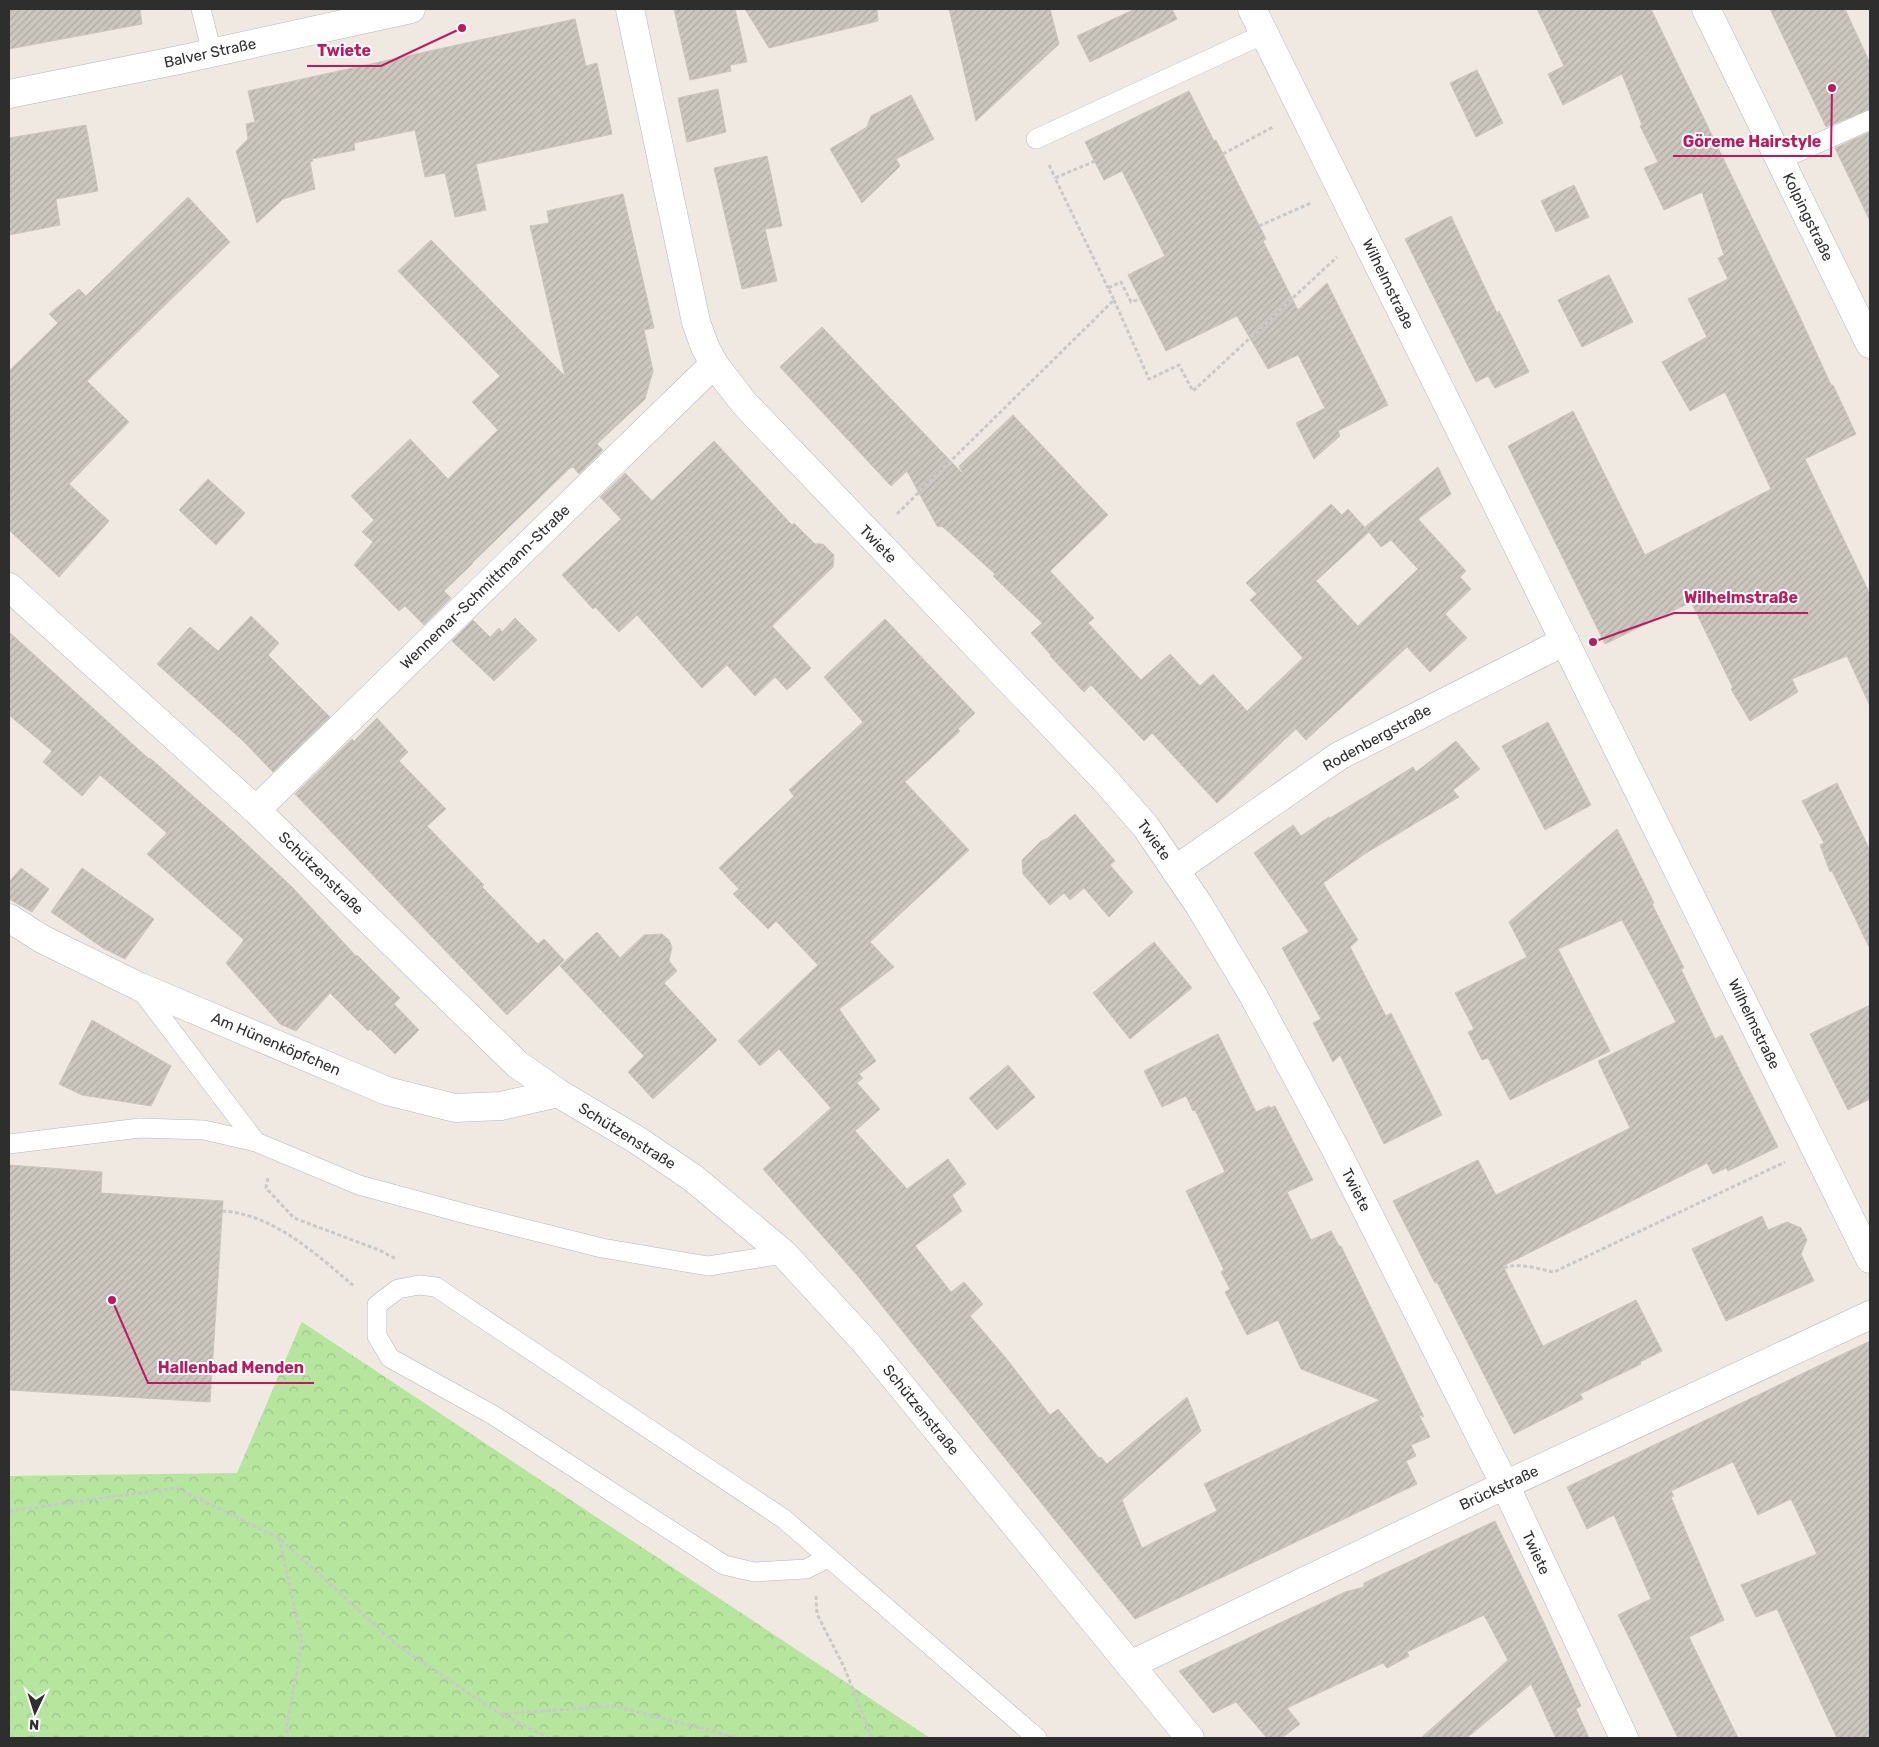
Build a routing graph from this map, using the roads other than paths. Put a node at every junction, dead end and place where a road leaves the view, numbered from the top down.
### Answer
1 (201, 9) edge
2 (411, 9) edge
3 (630, 9) edge
4 (1252, 9) edge
5 (1706, 9) edge
6 (1264, 34) junction
7 (212, 53) junction
8 (9, 94) edge
9 (1870, 120) edge
10 (1036, 139) dead end
11 (1780, 160) junction
12 (1870, 344) edge
13 (714, 364) junction
14 (9, 586) edge
15 (1565, 641) junction
16 (256, 810) junction
17 (1175, 870) junction
18 (9, 918) edge
19 (138, 986) junction
20 (558, 1093) junction
21 (256, 1142) junction
22 (9, 1144) edge
23 (784, 1254) junction
24 (1870, 1259) edge
25 (1870, 1315) edge
26 (1505, 1485) junction
27 (828, 1558) junction
28 (1130, 1665) junction
29 (1036, 1738) edge
30 (1190, 1738) edge
31 (1624, 1738) edge

1 - 7 lane
2 - 7 street, Balver Straße
3 - 13 street, Twiete
4 - 6 street, Wilhelmstraße
5 - 11 street, Kolpingstraße
6 - 10 lane
6 - 15 street, Wilhelmstraße
7 - 8 street, Balver Straße
9 - 11 lane
11 - 12 street, Kolpingstraße
13 - 16 street, Wennemar-Schmittmann-Straße
13 - 17 street, Twiete
14 - 16 street, Schützenstraße
15 - 17 street, Rodenbergstraße
15 - 24 street, Wilhelmstraße
16 - 20 street, Schützenstraße
17 - 26 street, Twiete
18 - 19 street, Am Hünenköpfchen
19 - 20 street, Am Hünenköpfchen
19 - 21 lane
20 - 23 street, Schützenstraße
21 - 22 lane
21 - 23 lane
23 - 28 street, Schützenstraße
25 - 26 street, Brückstraße
26 - 28 street, Brückstraße
26 - 31 street, Twiete
27 - 27 lane
27 - 29 lane
28 - 30 street, Schützenstraße

